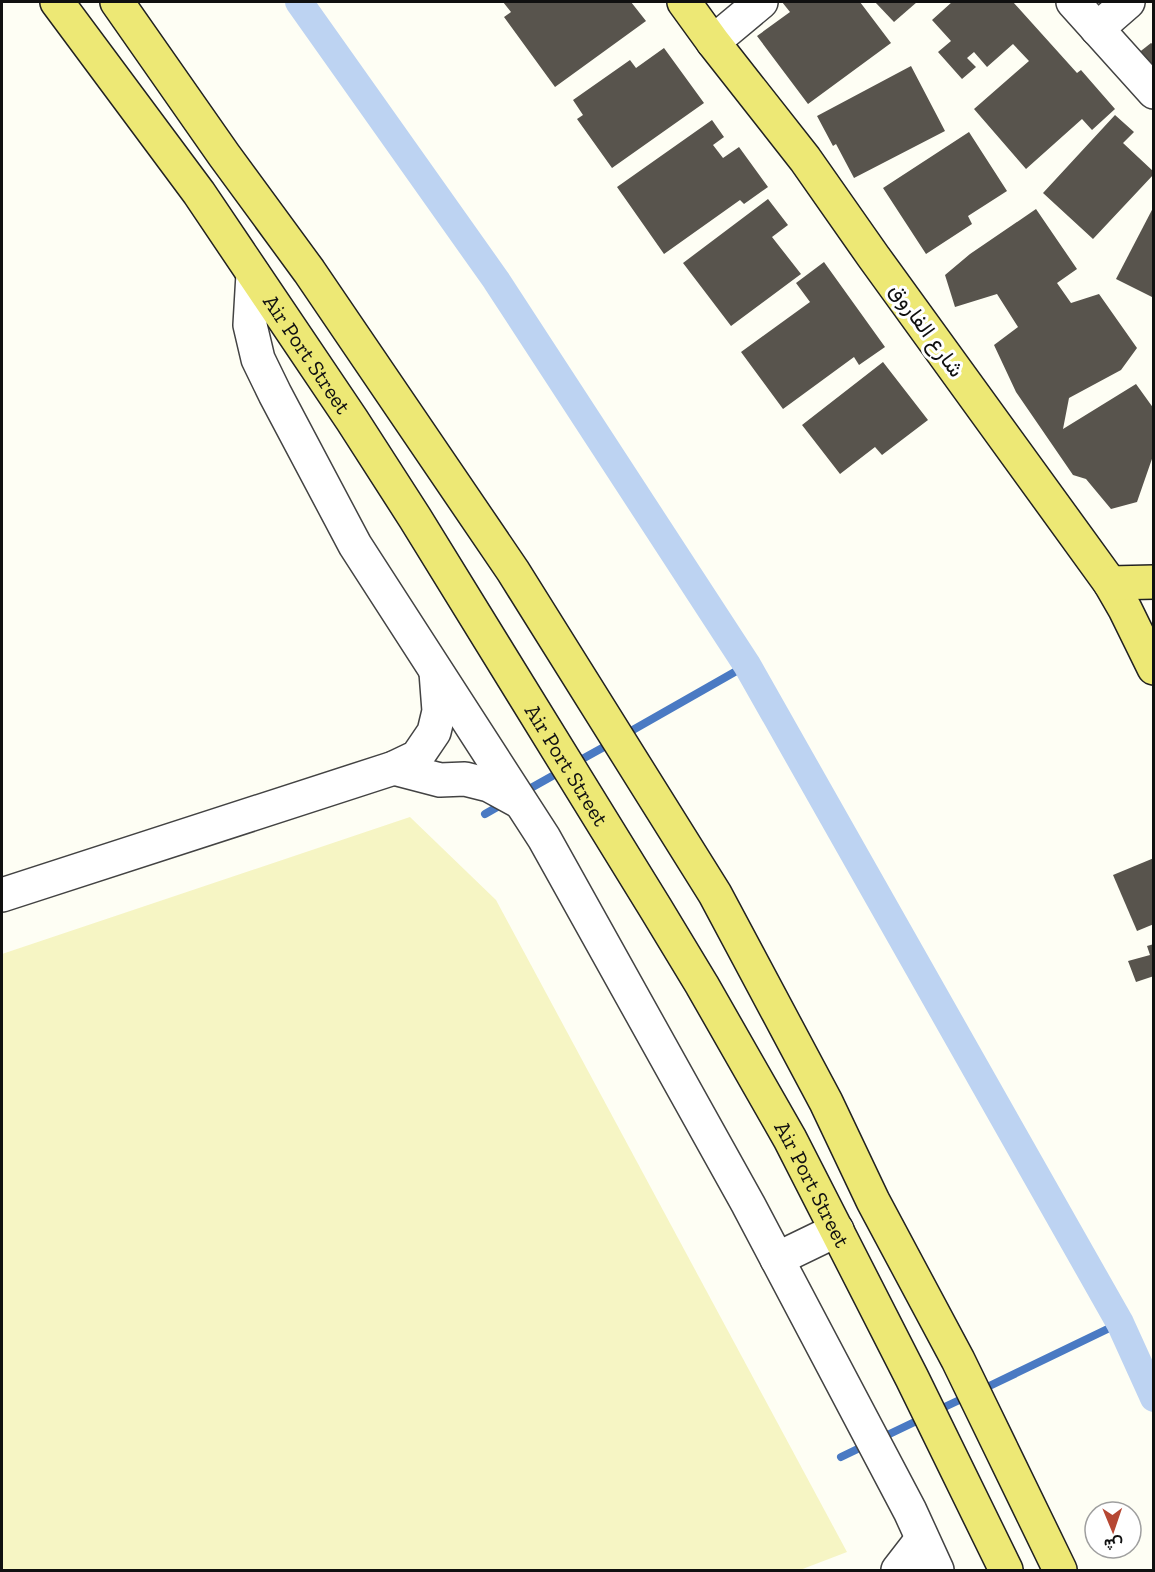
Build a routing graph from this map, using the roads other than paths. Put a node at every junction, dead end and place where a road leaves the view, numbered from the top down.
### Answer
1 (57, 2) edge
2 (117, 2) edge
3 (684, 2) edge
4 (761, 2) edge
5 (1073, 2) edge
6 (1128, 2) edge
7 (1097, 29) junction
8 (713, 42) junction
9 (1154, 92) edge
10 (253, 274) junction
11 (1154, 582) edge
12 (1110, 583) junction
13 (1146, 637) edge
14 (435, 667) junction
15 (1154, 668) edge
16 (394, 768) junction
17 (522, 803) junction
18 (2, 895) edge
19 (837, 1230) junction
20 (777, 1258) junction
21 (922, 1539) junction
22 (898, 1570) edge
23 (937, 1570) edge
24 (1006, 1570) edge
25 (1060, 1570) edge

1 - 10 main road, Air Port Street
2 - 25 main road, Air Port Street
3 - 8 main road, شارع الفاروق
4 - 8 street
5 - 7 street
6 - 7 street
7 - 9 street
8 - 12 main road, شارع الفاروق
10 - 14 street
10 - 19 main road, Air Port Street
11 - 12 main road
12 - 13 main road, شارع الفاروق
13 - 15 main road, شارع الفاروق
14 - 16 street
14 - 17 street
16 - 17 street
16 - 18 street
17 - 20 street
19 - 20 street
19 - 24 main road, Air Port Street
20 - 21 street
21 - 22 street
21 - 23 street

